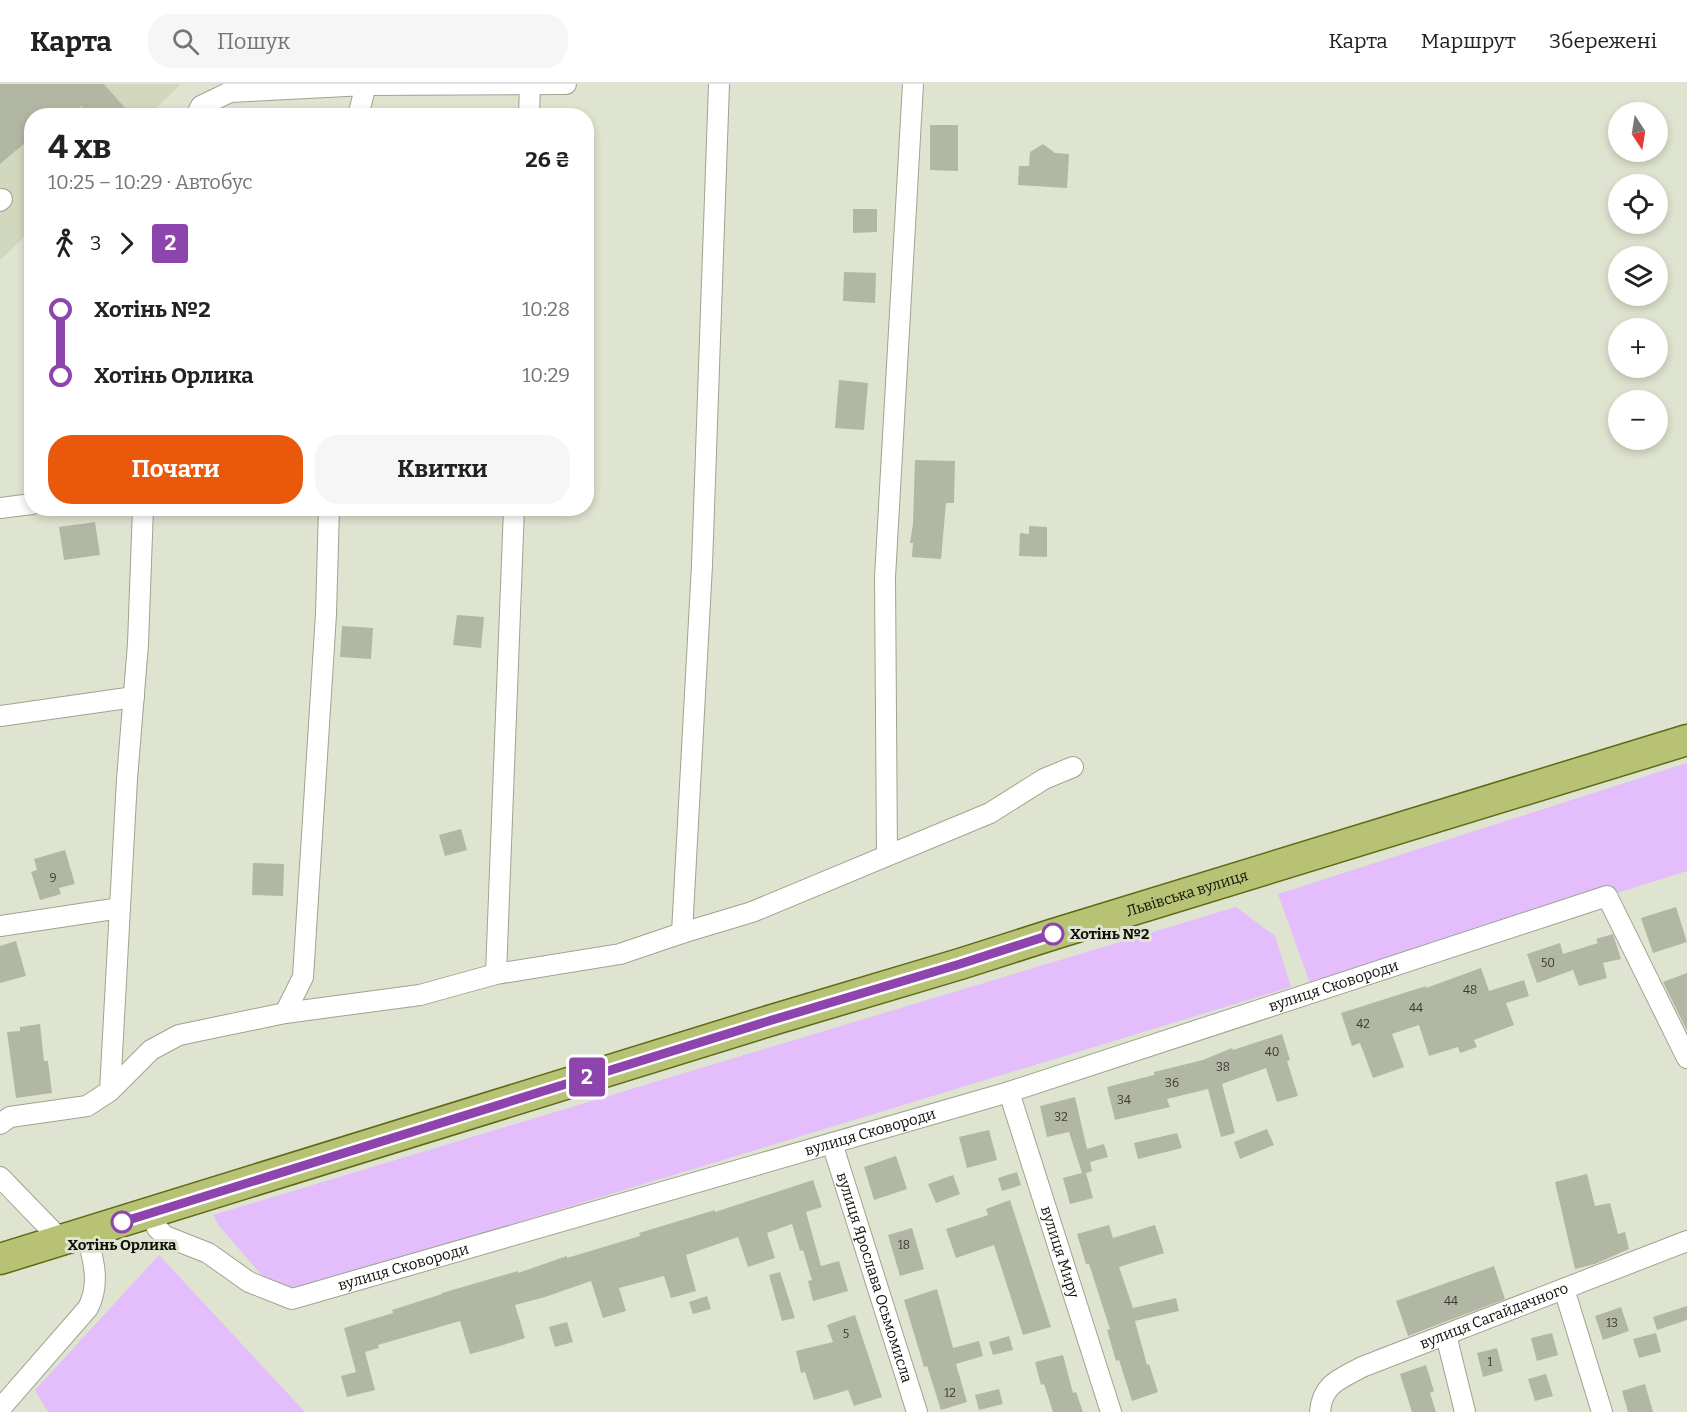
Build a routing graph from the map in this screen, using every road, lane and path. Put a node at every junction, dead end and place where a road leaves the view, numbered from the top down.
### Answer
1 (566, 84) edge
2 (719, 84) edge
3 (913, 84) edge
4 (366, 85) edge
5 (530, 85) edge
6 (200, 108) edge
7 (360, 108) edge
8 (529, 108) edge
9 (24, 505) edge
10 (0, 508) edge
11 (143, 516) edge
12 (329, 516) edge
13 (514, 516) edge
14 (134, 697) junction
15 (0, 716) edge
16 (1687, 740) edge
17 (1072, 767) dead end
18 (887, 855) junction
19 (120, 908) junction
20 (0, 926) edge
21 (682, 933) junction
22 (496, 974) junction
23 (285, 1013) junction
24 (1687, 1058) edge
25 (110, 1090) junction
26 (1009, 1092) junction
27 (0, 1124) edge
28 (832, 1143) junction
29 (0, 1177) edge
30 (151, 1213) junction
31 (74, 1236) junction
32 (1687, 1241) edge
33 (0, 1259) edge
34 (1564, 1289) junction
35 (1446, 1335) junction
36 (0, 1409) edge
37 (917, 1412) edge
38 (1111, 1412) edge
39 (1320, 1412) edge
40 (1465, 1412) edge
41 (1602, 1412) edge

1 - 5 street
2 - 21 street
3 - 18 street
4 - 5 street
4 - 6 street
4 - 7 street
5 - 8 street
9 - 10 street
11 - 14 street
12 - 23 street
13 - 22 street
14 - 15 street
14 - 19 street
16 - 30 main road, Львівська вулиця
17 - 18 street
18 - 21 street
19 - 20 street
19 - 25 street
21 - 22 street
22 - 23 street
23 - 25 street
24 - 26 street, вулиця Сковороди
25 - 27 street
26 - 28 street, вулиця Сковороди
26 - 38 street, вулиця Миру
28 - 30 street, вулиця Сковороди
28 - 37 street, вулиця Ярослава Осьмомисла
29 - 31 street
30 - 31 main road, Львівська вулиця
31 - 33 main road, Львівська вулиця
31 - 36 street
32 - 34 street, вулиця Сагайдачного
34 - 35 street, вулиця Сагайдачного
34 - 41 street
35 - 39 street, вулиця Сагайдачного
35 - 40 street

